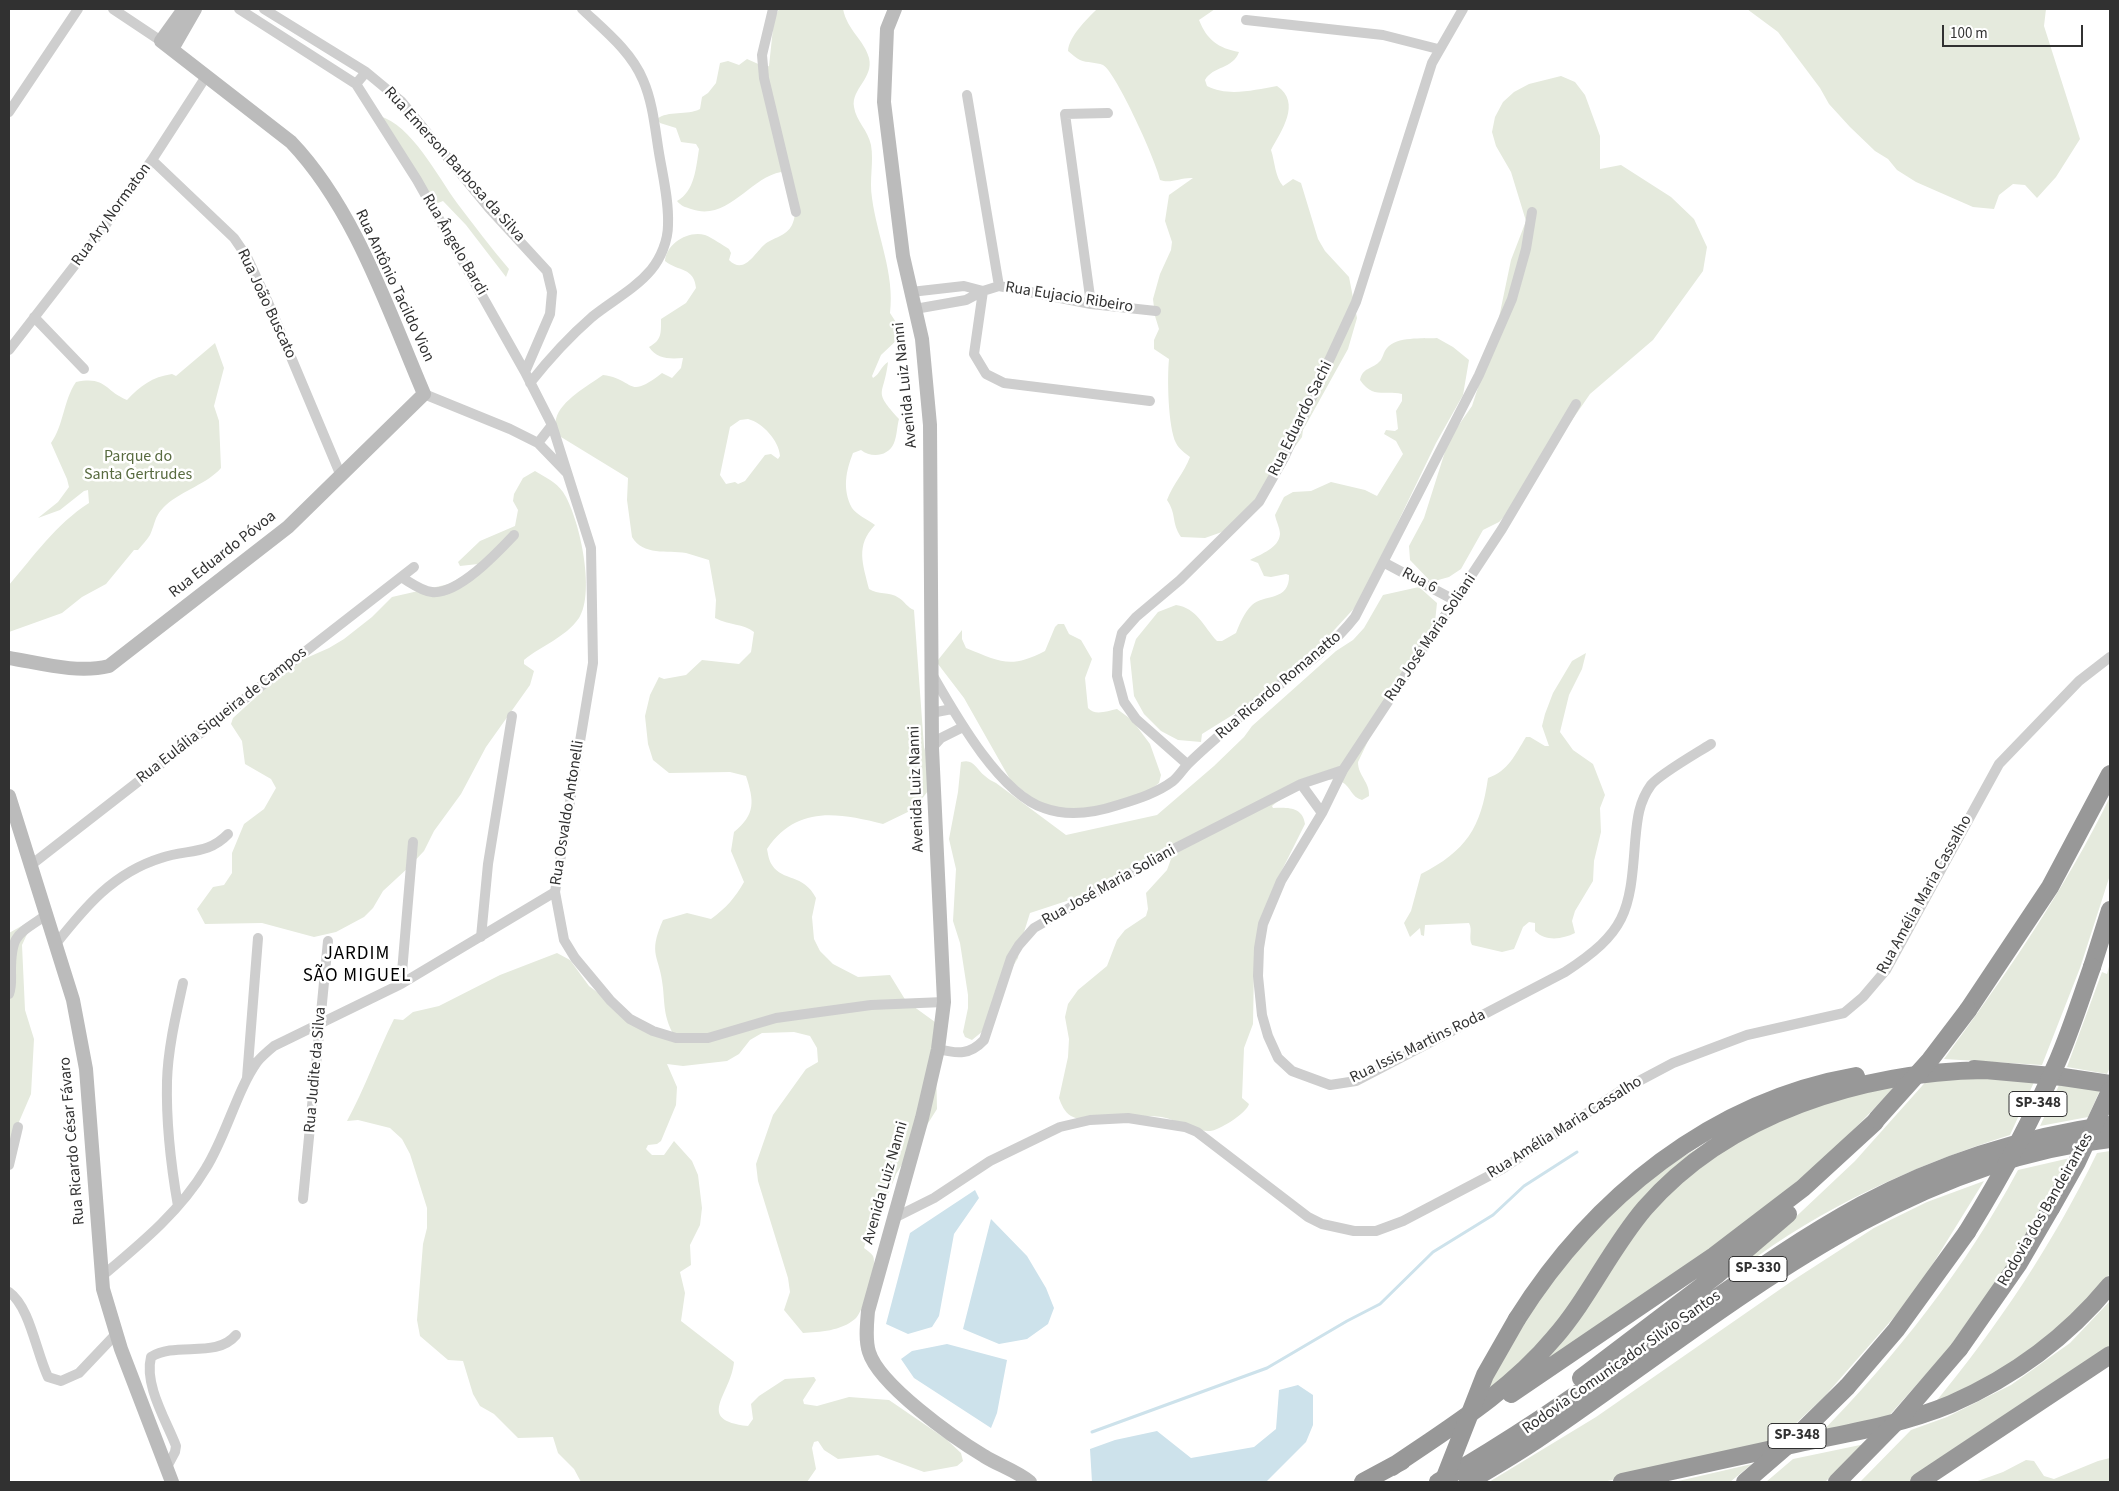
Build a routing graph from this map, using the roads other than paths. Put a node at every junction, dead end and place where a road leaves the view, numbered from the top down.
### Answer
1 (78, 9) edge
2 (113, 9) edge
3 (184, 9) edge
4 (195, 9) edge
5 (239, 9) edge
6 (264, 9) edge
7 (582, 9) edge
8 (773, 9) edge
9 (895, 9) edge
10 (1463, 9) edge
11 (1246, 20) dead end
12 (166, 45) junction
13 (1438, 49) junction
14 (366, 72) junction
15 (207, 75) junction
16 (356, 84) junction
17 (968, 96) dead end
18 (9, 112) edge
19 (1108, 113) dead end
20 (152, 160) junction
21 (796, 212) dead end
22 (1532, 212) dead end
23 (999, 286) junction
24 (983, 291) junction
25 (911, 292) junction
26 (1091, 304) junction
27 (915, 309) junction
28 (1156, 311) dead end
29 (34, 317) junction
30 (9, 350) edge
31 (84, 369) dead end
32 (525, 372) junction
33 (530, 383) junction
34 (424, 394) junction
35 (1150, 401) dead end
36 (1576, 404) dead end
37 (552, 425) junction
38 (538, 443) junction
39 (568, 474) junction
40 (341, 476) junction
41 (514, 535) dead end
42 (1383, 562) junction
43 (414, 567) dead end
44 (401, 577) junction
45 (1456, 601) junction
46 (2110, 657) edge
47 (9, 658) edge
48 (931, 673) junction
49 (952, 709) junction
50 (932, 713) junction
51 (512, 716) dead end
52 (963, 727) junction
53 (1711, 744) dead end
54 (932, 748) junction
55 (1187, 764) junction
56 (1342, 770) junction
57 (2110, 774) edge
58 (1301, 784) junction
59 (9, 796) edge
60 (1322, 813) junction
61 (228, 834) dead end
62 (413, 842) dead end
63 (31, 865) junction
64 (555, 892) junction
65 (2110, 910) edge
66 (45, 916) junction
67 (481, 937) junction
68 (258, 938) dead end
69 (328, 942) dead end
70 (55, 945) junction
71 (183, 983) dead end
72 (400, 984) junction
73 (9, 994) edge
74 (944, 1002) junction
75 (320, 1024) junction
76 (938, 1049) junction
77 (1985, 1070) junction
78 (247, 1081) junction
79 (2110, 1084) edge
80 (2110, 1091) edge
81 (1876, 1121) junction
82 (2110, 1125) edge
83 (18, 1127) dead end
84 (2110, 1139) edge
85 (9, 1165) edge
86 (303, 1199) dead end
87 (178, 1206) junction
88 (894, 1218) junction
89 (101, 1277) junction
90 (2110, 1285) edge
91 (9, 1292) edge
92 (116, 1334) junction
93 (236, 1335) dead end
94 (2110, 1355) edge
95 (167, 1467) junction
96 (1392, 1467) junction
97 (1921, 1481) edge
98 (172, 1482) edge
99 (1030, 1482) edge
100 (1363, 1482) edge
101 (1438, 1482) edge
102 (1443, 1482) edge
103 (1468, 1482) edge
104 (1622, 1482) edge
105 (1745, 1482) edge
106 (1837, 1482) edge

1 - 18 street
2 - 12 street, Rua Antônio Tacildo Vion
3 - 12 street
4 - 12 street
5 - 16 street
6 - 14 street, Rua Emerson Barbosa da Silva
7 - 33 street
8 - 21 street
9 - 25 street, Avenida Luiz Nanni
10 - 13 street, Rua Eduardo Sachi
11 - 13 street
12 - 15 street, Rua Antônio Tacildo Vion
13 - 55 street, Rua Eduardo Sachi
14 - 16 street
14 - 32 street, Rua Emerson Barbosa da Silva
15 - 20 street, Rua Ary Normaton
15 - 34 street, Rua Antônio Tacildo Vion
16 - 32 street, Rua Ângelo Bardi
17 - 23 street
19 - 26 street
20 - 29 street, Rua Ary Normaton
20 - 40 street, Rua João Buscato
22 - 42 street, Rua Ricardo Romanatto
23 - 24 street, Rua Eujacio Ribeiro
23 - 26 street, Rua Eujacio Ribeiro
24 - 25 street, Rua Eujacio Ribeiro
24 - 27 street, Rua Eujacio Ribeiro
24 - 35 street
25 - 27 street, Avenida Luiz Nanni
26 - 28 street, Rua Eujacio Ribeiro
27 - 48 street, Avenida Luiz Nanni
29 - 30 street, Rua Ary Normaton
29 - 31 street
32 - 33 street, Rua Ângelo Bardi
33 - 37 street, Rua Ângelo Bardi
34 - 38 street
34 - 40 street, Rua Eduardo Póvoa
36 - 45 street, Rua José Maria Soliani
37 - 38 street
37 - 39 street, Rua Ângelo Bardi
38 - 39 street
39 - 64 street, Rua Osvaldo Antonelli
40 - 47 street, Rua Eduardo Póvoa
41 - 44 street
42 - 45 street, Rua 6
42 - 55 street, Rua Ricardo Romanatto
43 - 44 street, Rua Eulália Siqueira de Campos
44 - 63 street, Rua Eulália Siqueira de Campos
45 - 56 street, Rua José Maria Soliani
46 - 88 street, Rua Amélia Maria Cassalho
48 - 49 street, Rua Ricardo Romanatto
48 - 50 street, Avenida Luiz Nanni
49 - 50 street
49 - 52 street, Rua Ricardo Romanatto
50 - 54 street, Avenida Luiz Nanni
51 - 67 street
52 - 54 street
52 - 55 street, Rua Ricardo Romanatto
53 - 60 street, Rua Issis Martins Roda
54 - 74 street, Avenida Luiz Nanni
56 - 58 street, Rua José Maria Soliani
56 - 60 street, Rua José Maria Soliani
57 - 81 highway, bridge
58 - 60 street
58 - 76 street, Rua José Maria Soliani
59 - 63 street, Rua Ricardo César Fávaro
61 - 70 street
62 - 72 street
63 - 66 street, Rua Ricardo César Fávaro
64 - 67 street
64 - 74 street, Rua Osvaldo Antonelli
65 - 105 highway, SP-348, bridge
66 - 70 street, Rua Ricardo César Fávaro
66 - 73 street
67 - 72 street
68 - 78 street
69 - 75 street, Rua Judite da Silva
70 - 89 street, Rua Ricardo César Fávaro
71 - 87 street
72 - 75 street
74 - 76 street, Avenida Luiz Nanni
75 - 78 street
75 - 86 street, Rua Judite da Silva
76 - 88 street, Avenida Luiz Nanni
77 - 79 highway
77 - 96 highway
77 - 102 highway, bridge
78 - 87 street
80 - 106 highway, Rodovia dos Bandeirantes, bridge
81 - 96 highway
81 - 101 highway
82 - 101 highway, Rodovia Comunicador Silvio Santos / SP-330
83 - 85 street
84 - 103 highway, Rodovia Comunicador Silvio Santos / SP-330
87 - 89 street
88 - 99 street, Avenida Luiz Nanni
89 - 92 street, Rua Ricardo César Fávaro
90 - 104 highway
91 - 92 street
92 - 95 street, Rua Ricardo César Fávaro
93 - 95 street
94 - 97 highway
95 - 98 street, Rua Ricardo César Fávaro
96 - 100 highway

